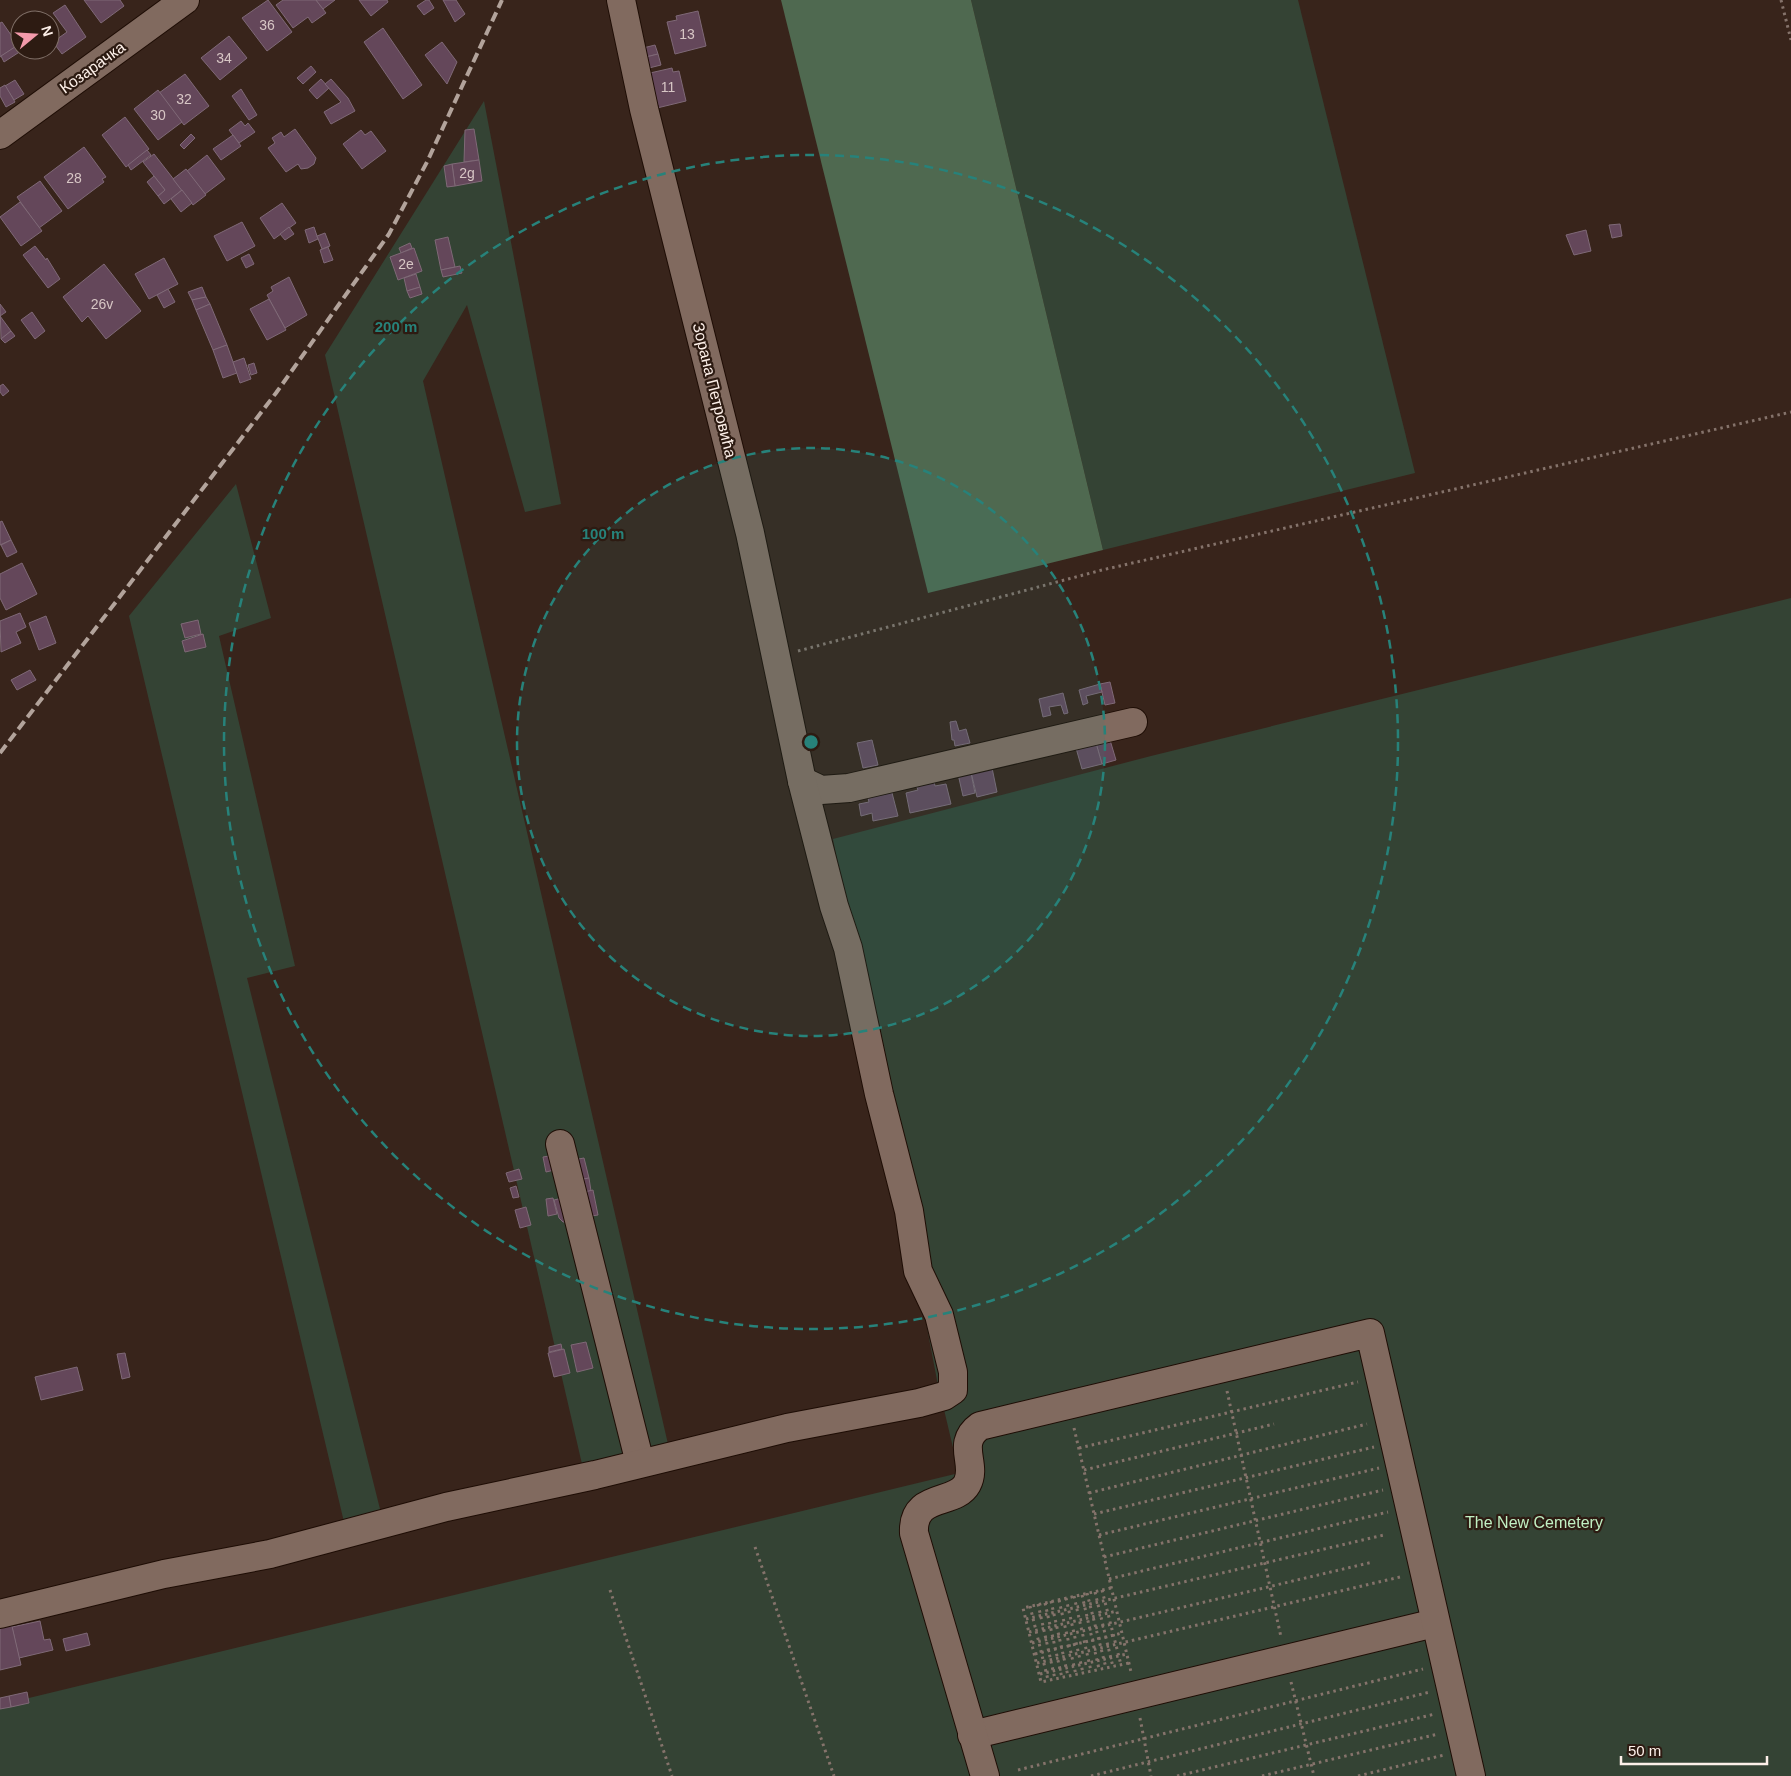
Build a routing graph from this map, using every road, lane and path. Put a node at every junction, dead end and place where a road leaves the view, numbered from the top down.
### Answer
1 (185, 0) edge
2 (621, 0) edge
3 (1781, 0) edge
4 (1791, 40) edge
5 (0, 135) edge
6 (1791, 412) edge
7 (777, 657) junction
8 (1133, 722) dead end
9 (802, 781) junction
10 (560, 1144) dead end
11 (1222, 1367) junction
12 (1363, 1381) dead end
13 (1068, 1404) junction
14 (1232, 1412) junction
15 (1274, 1424) dead end
16 (1370, 1424) dead end
17 (1236, 1433) junction
18 (1377, 1446) dead end
19 (1079, 1448) junction
20 (1241, 1456) junction
21 (640, 1463) junction
22 (1382, 1467) dead end
23 (1084, 1470) junction
24 (1246, 1478) junction
25 (1388, 1489) dead end
26 (1089, 1493) junction
27 (1251, 1499) junction
28 (1393, 1510) dead end
29 (1094, 1514) junction
30 (1256, 1521) junction
31 (1099, 1535) junction
32 (1384, 1535) dead end
33 (1260, 1542) junction
34 (755, 1547) dead end
35 (1104, 1557) junction
36 (1373, 1562) dead end
37 (1265, 1563) junction
38 (1400, 1577) dead end
39 (1109, 1579) junction
40 (1270, 1587) junction
41 (1111, 1588) junction
42 (610, 1590) dead end
43 (1102, 1590) junction
44 (1095, 1592) junction
45 (1087, 1593) junction
46 (1082, 1595) junction
47 (1074, 1596) junction
48 (1066, 1598) junction
49 (1114, 1598) junction
50 (1058, 1600) junction
51 (1105, 1600) junction
52 (1051, 1601) junction
53 (1097, 1602) junction
54 (1045, 1603) junction
55 (1038, 1604) junction
56 (1090, 1604) junction
57 (1084, 1605) junction
58 (1030, 1606) junction
59 (1077, 1607) junction
60 (1275, 1607) junction
61 (1068, 1609) junction
62 (1061, 1611) junction
63 (1117, 1611) junction
64 (1054, 1612) junction
65 (1108, 1613) junction
66 (0, 1614) edge
67 (1047, 1614) junction
68 (1100, 1614) junction
69 (1040, 1615) junction
70 (1093, 1616) junction
71 (1033, 1617) junction
72 (1087, 1618) junction
73 (1026, 1619) junction
74 (1080, 1620) junction
75 (1071, 1622) junction
76 (1119, 1622) junction
77 (1064, 1623) junction
78 (1435, 1623) junction
79 (1111, 1624) junction
80 (1056, 1625) junction
81 (1103, 1626) junction
82 (1050, 1627) junction
83 (1044, 1628) junction
84 (1096, 1628) junction
85 (1090, 1629) junction
86 (1036, 1630) junction
87 (1082, 1631) junction
88 (1029, 1632) junction
89 (1074, 1633) junction
90 (1122, 1633) junction
91 (1066, 1635) junction
92 (1113, 1635) junction
93 (1059, 1637) junction
94 (1106, 1637) junction
95 (1053, 1638) junction
96 (1098, 1638) junction
97 (1046, 1640) junction
98 (1092, 1640) junction
99 (1038, 1642) junction
100 (1084, 1642) junction
101 (1032, 1643) junction
102 (1124, 1643) junction
103 (1076, 1644) junction
104 (1069, 1645) junction
105 (1116, 1645) junction
106 (1108, 1646) junction
107 (1062, 1647) junction
108 (1101, 1648) junction
109 (1055, 1649) junction
110 (1048, 1650) junction
111 (1095, 1650) junction
112 (1087, 1651) junction
113 (1041, 1652) junction
114 (1079, 1653) junction
115 (1034, 1654) junction
116 (1127, 1654) junction
117 (1071, 1655) junction
118 (1119, 1656) junction
119 (1064, 1657) junction
120 (1286, 1657) junction
121 (1057, 1658) junction
122 (1111, 1658) junction
123 (1104, 1659) junction
124 (1051, 1660) junction
125 (1097, 1661) junction
126 (1043, 1662) junction
127 (1090, 1662) junction
128 (1037, 1663) junction
129 (1129, 1663) junction
130 (1081, 1664) junction
131 (1121, 1665) junction
132 (1074, 1666) junction
133 (1113, 1667) junction
134 (1066, 1668) junction
135 (1106, 1668) junction
136 (1424, 1669) dead end
137 (1060, 1670) junction
138 (1099, 1670) junction
139 (1054, 1671) junction
140 (1091, 1671) junction
141 (1046, 1672) junction
142 (1083, 1673) junction
143 (1040, 1674) junction
144 (1076, 1674) junction
145 (1068, 1676) junction
146 (1062, 1678) junction
147 (1056, 1679) junction
148 (1048, 1680) junction
149 (1436, 1691) dead end
150 (1136, 1695) junction
151 (1296, 1701) junction
152 (1442, 1712) dead end
153 (1301, 1724) junction
154 (1442, 1733) dead end
155 (972, 1735) junction
156 (1144, 1739) junction
157 (1306, 1745) junction
158 (1445, 1755) dead end
159 (1148, 1762) junction
160 (1311, 1764) junction
161 (1018, 1770) dead end
162 (672, 1776) edge
163 (834, 1776) edge
164 (986, 1776) edge
165 (1091, 1776) edge
166 (1151, 1776) edge
167 (1177, 1776) edge
168 (1262, 1776) edge
169 (1314, 1776) edge
170 (1358, 1776) edge
171 (1471, 1776) edge

1 - 5 street, Козарачка
2 - 7 street, Зорана Петровића
3 - 4 path
6 - 7 path
7 - 9 street, Зорана Петровића
8 - 9 street
9 - 21 street, Зорана Петровића
10 - 21 street
11 - 13 street
11 - 14 path
11 - 78 street
12 - 14 path
13 - 19 path
13 - 155 street
14 - 17 path
14 - 19 path
15 - 17 path
16 - 20 path
17 - 20 path
17 - 23 path
18 - 24 path
19 - 23 path
20 - 24 path
20 - 26 path
21 - 66 street
22 - 27 path
23 - 26 path
24 - 27 path
24 - 29 path
25 - 30 path
26 - 29 path
27 - 30 path
27 - 31 path
28 - 33 path
29 - 31 path
30 - 33 path
30 - 35 path
31 - 35 path
32 - 37 path
33 - 37 path
33 - 39 path
34 - 163 path
35 - 39 path
36 - 40 path
37 - 40 path
37 - 49 path
38 - 60 path
39 - 41 path
40 - 60 path
40 - 76 path
41 - 43 path
41 - 49 path
42 - 162 path
43 - 44 path
43 - 51 path
44 - 45 path
44 - 53 path
45 - 46 path
45 - 56 path
46 - 47 path
46 - 57 path
47 - 48 path
47 - 59 path
48 - 50 path
48 - 61 path
49 - 51 path
49 - 63 path
50 - 52 path
50 - 62 path
51 - 53 path
51 - 65 path
52 - 54 path
52 - 64 path
53 - 56 path
53 - 68 path
54 - 55 path
54 - 67 path
55 - 58 path
55 - 69 path
56 - 57 path
56 - 70 path
57 - 59 path
57 - 72 path
58 - 71 path
58 - 73 path
59 - 61 path
59 - 74 path
60 - 102 path
60 - 120 path
61 - 62 path
61 - 75 path
62 - 64 path
62 - 77 path
63 - 65 path
63 - 76 path
64 - 67 path
64 - 80 path
65 - 68 path
65 - 79 path
67 - 69 path
67 - 82 path
68 - 70 path
68 - 81 path
69 - 71 path
69 - 83 path
70 - 72 path
70 - 84 path
71 - 73 path
71 - 86 path
72 - 74 path
72 - 85 path
73 - 88 path
74 - 75 path
74 - 87 path
75 - 77 path
75 - 89 path
76 - 79 path
76 - 90 path
77 - 80 path
77 - 91 path
78 - 120 street
78 - 171 street
79 - 81 path
79 - 92 path
80 - 82 path
80 - 93 path
81 - 84 path
81 - 94 path
82 - 83 path
82 - 95 path
83 - 86 path
83 - 97 path
84 - 85 path
84 - 96 path
85 - 87 path
85 - 98 path
86 - 88 path
86 - 99 path
87 - 89 path
87 - 100 path
88 - 101 path
89 - 91 path
89 - 103 path
90 - 92 path
90 - 102 path
91 - 93 path
91 - 104 path
92 - 94 path
92 - 105 path
93 - 95 path
93 - 107 path
94 - 96 path
94 - 106 path
95 - 97 path
95 - 109 path
96 - 98 path
96 - 108 path
97 - 99 path
97 - 110 path
98 - 100 path
98 - 111 path
99 - 101 path
99 - 113 path
100 - 103 path
100 - 112 path
101 - 115 path
102 - 105 path
102 - 116 path
103 - 104 path
103 - 114 path
104 - 107 path
104 - 117 path
105 - 106 path
105 - 118 path
106 - 108 path
106 - 122 path
107 - 109 path
107 - 119 path
108 - 111 path
108 - 123 path
109 - 110 path
109 - 121 path
110 - 113 path
110 - 124 path
111 - 112 path
111 - 125 path
112 - 114 path
112 - 127 path
113 - 115 path
113 - 126 path
114 - 117 path
114 - 130 path
115 - 128 path
116 - 118 path
116 - 129 path
117 - 119 path
117 - 132 path
118 - 122 path
118 - 131 path
119 - 121 path
119 - 134 path
120 - 150 street
120 - 151 path
121 - 124 path
121 - 137 path
122 - 123 path
122 - 133 path
123 - 125 path
123 - 135 path
124 - 126 path
124 - 139 path
125 - 127 path
125 - 138 path
126 - 128 path
126 - 141 path
127 - 130 path
127 - 140 path
128 - 143 path
129 - 131 path
129 - 150 path
130 - 132 path
130 - 142 path
131 - 133 path
132 - 134 path
132 - 144 path
133 - 135 path
134 - 137 path
134 - 145 path
135 - 138 path
136 - 151 path
137 - 139 path
137 - 146 path
138 - 140 path
139 - 141 path
139 - 147 path
140 - 142 path
141 - 143 path
141 - 148 path
142 - 144 path
143 - 148 path
144 - 145 path
145 - 146 path
146 - 147 path
147 - 148 path
149 - 153 path
150 - 155 street
150 - 156 path
151 - 153 path
151 - 156 path
152 - 157 path
153 - 157 path
153 - 159 path
154 - 160 path
155 - 164 street
156 - 159 path
156 - 161 path
157 - 160 path
157 - 167 path
158 - 170 path
159 - 165 path
159 - 166 path
160 - 168 path
160 - 169 path

